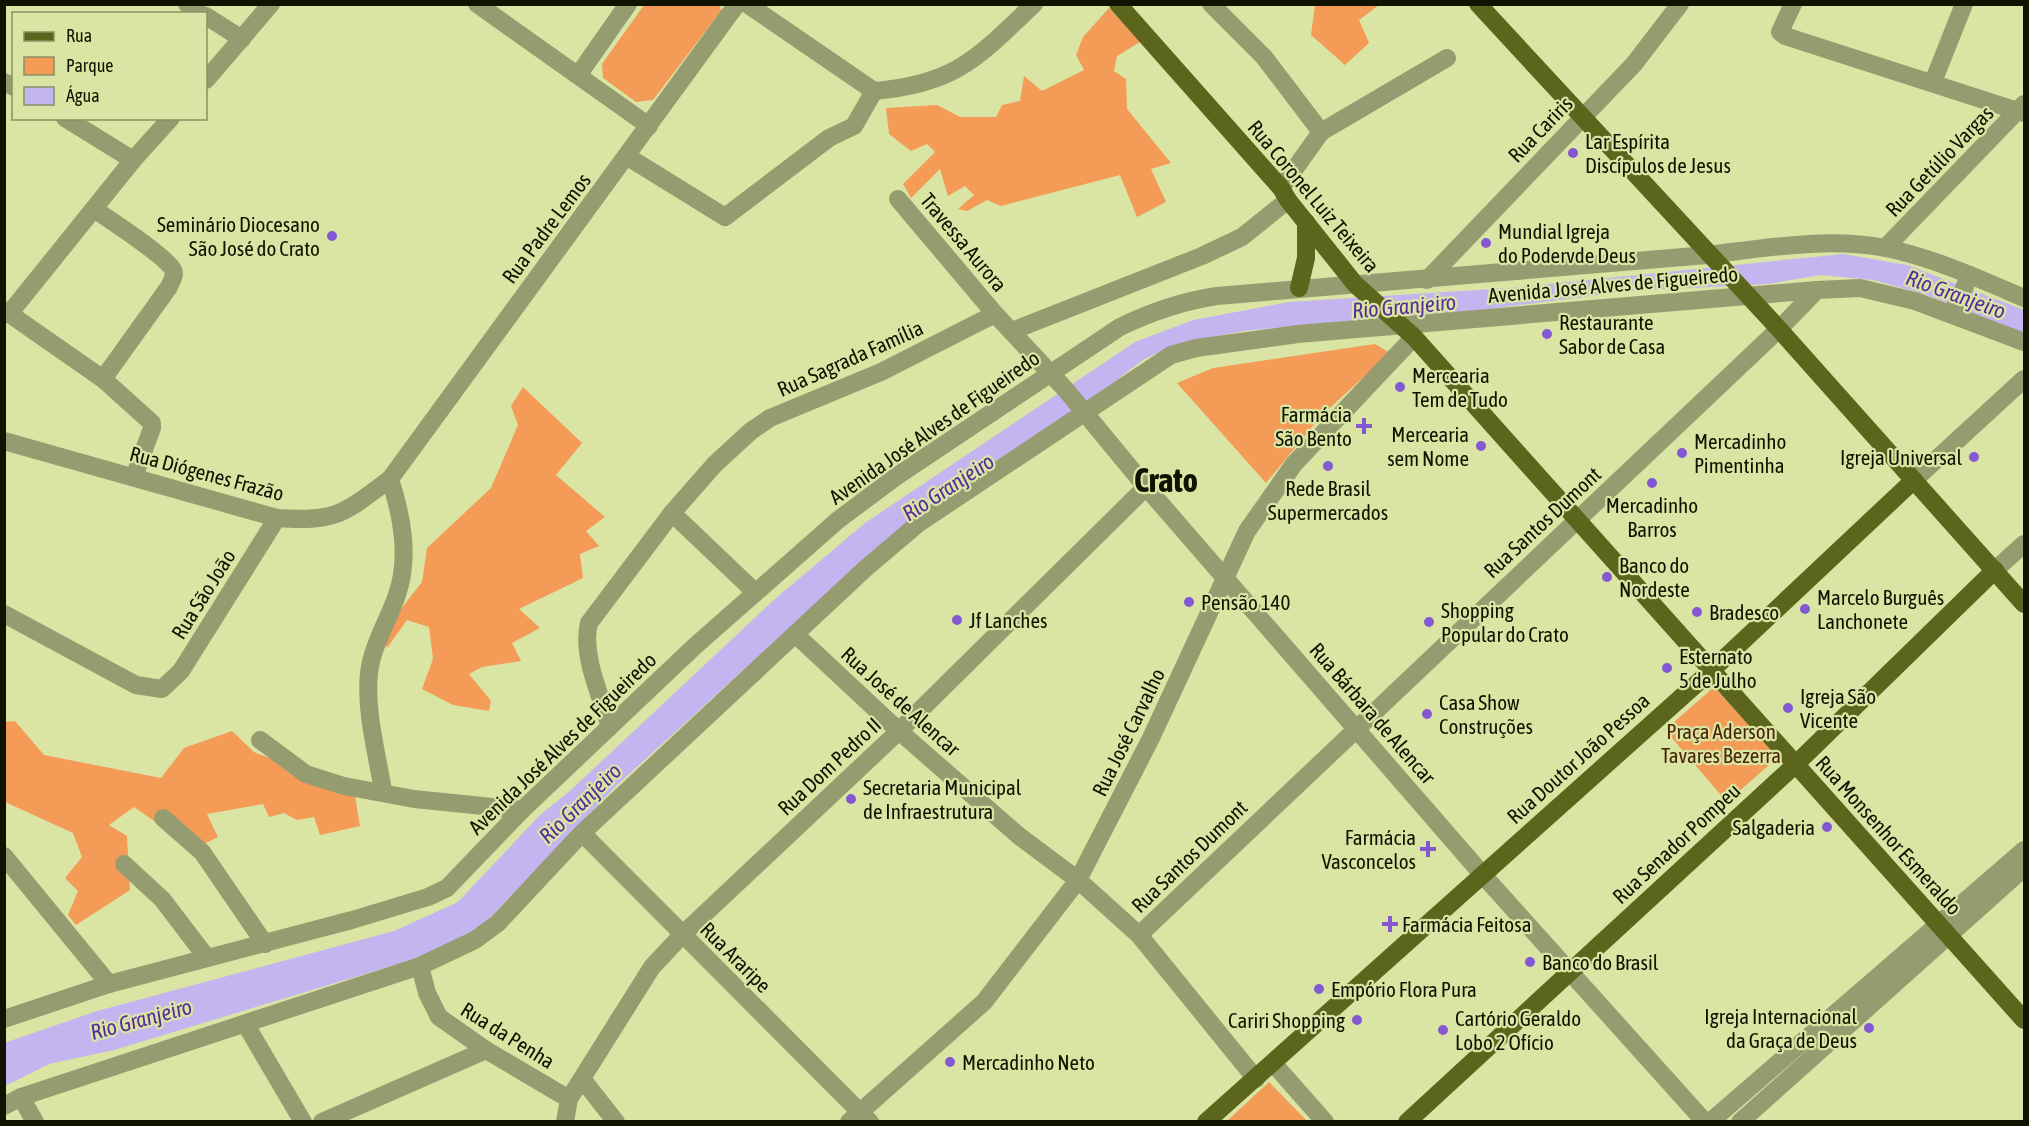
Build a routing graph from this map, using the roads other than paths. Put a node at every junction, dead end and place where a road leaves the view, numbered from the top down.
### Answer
1 (271, 4) edge
2 (477, 4) edge
3 (628, 4) edge
4 (737, 4) edge
5 (747, 4) edge
6 (1034, 4) edge
7 (1118, 4) edge
8 (1211, 4) edge
9 (1478, 4) edge
10 (1680, 4) edge
11 (1793, 4) edge
12 (1964, 4) edge
13 (207, 17) edge
14 (242, 39) junction
15 (1447, 58) dead end
16 (579, 74) junction
17 (207, 79) edge
18 (1933, 82) junction
19 (874, 91) junction
20 (2022, 110) edge
21 (1581, 118) junction
22 (68, 120) edge
23 (169, 120) edge
24 (649, 126) junction
25 (1321, 132) junction
26 (628, 157) junction
27 (133, 160) junction
28 (1284, 194) junction
29 (898, 199) dead end
30 (94, 209) junction
31 (1306, 222) junction
32 (1885, 248) junction
33 (1707, 255) junction
34 (1968, 278) junction
35 (1427, 280) junction
36 (1355, 284) junction
37 (1299, 288) junction
38 (1817, 290) junction
39 (1744, 295) junction
40 (2025, 298) edge
41 (1953, 311) junction
42 (7, 312) edge
43 (995, 314) junction
44 (1779, 330) junction
45 (1012, 331) junction
46 (1408, 331) junction
47 (2025, 342) edge
48 (1051, 374) junction
49 (103, 379) junction
50 (2025, 379) edge
51 (1086, 412) junction
52 (4, 441) edge
53 (134, 477) junction
54 (390, 479) junction
55 (1914, 480) junction
56 (1146, 486) junction
57 (672, 513) junction
58 (277, 518) junction
59 (1577, 519) junction
60 (2025, 544) edge
61 (1995, 570) junction
62 (1226, 577) junction
63 (754, 591) junction
64 (2025, 604) edge
65 (4, 614) edge
66 (795, 634) junction
67 (1713, 669) junction
68 (610, 727) junction
69 (1357, 728) junction
70 (899, 731) junction
71 (260, 740) dead end
72 (1796, 765) junction
73 (382, 791) junction
74 (522, 810) junction
75 (163, 818) dead end
76 (582, 833) junction
77 (4, 856) edge
78 (2023, 858) edge
79 (124, 864) dead end
80 (1482, 874) junction
81 (1078, 880) junction
82 (1944, 930) junction
83 (682, 935) junction
84 (1139, 935) junction
85 (265, 944) junction
86 (207, 958) junction
87 (420, 966) junction
88 (1570, 971) junction
89 (1890, 978) junction
90 (109, 984) junction
91 (4, 1019) edge
92 (2025, 1020) edge
93 (246, 1025) junction
94 (486, 1050) junction
95 (1273, 1063) junction
96 (1256, 1079) junction
97 (583, 1080) junction
98 (21, 1097) junction
99 (569, 1100) junction
100 (4, 1106) edge
101 (860, 1118) edge
102 (1208, 1120) edge
103 (35, 1122) edge
104 (303, 1122) edge
105 (322, 1122) edge
106 (565, 1122) edge
107 (616, 1122) edge
108 (1325, 1122) edge
109 (1407, 1122) edge
110 (1705, 1122) edge
111 (1710, 1122) edge
112 (1740, 1122) edge

1 - 14 street
2 - 16 street
3 - 16 street
4 - 24 street, Rua Padre Lemos
5 - 19 street
6 - 19 street
7 - 28 main road, Rua Coronel Luiz Teixeira
8 - 25 street
9 - 21 main road
10 - 21 street, Rua Cariris
11 - 18 street
12 - 18 street
13 - 14 street
14 - 17 street
15 - 25 street
16 - 24 street
18 - 20 street
19 - 26 street
20 - 32 street, Rua Getúlio Vargas
21 - 33 main road
21 - 35 street, Rua Cariris
22 - 27 street
23 - 27 street
24 - 26 street, Rua Padre Lemos
25 - 28 street
26 - 54 street, Rua Padre Lemos
27 - 30 street
28 - 31 main road, Rua Coronel Luiz Teixeira
28 - 45 street
29 - 43 street, Travessa Aurora
30 - 42 street
30 - 49 street
31 - 36 main road, Rua Coronel Luiz Teixeira
31 - 37 main road
32 - 33 street, Avenida José Alves de Figueiredo
32 - 34 street, Avenida José Alves de Figueiredo
33 - 35 street, Avenida José Alves de Figueiredo
33 - 39 main road
34 - 40 street, Avenida José Alves de Figueiredo
34 - 41 street
35 - 36 street, Avenida José Alves de Figueiredo
36 - 37 street, Avenida José Alves de Figueiredo
36 - 46 main road, Rua Coronel Luiz Teixeira
37 - 48 street, Avenida José Alves de Figueiredo
38 - 39 street, Avenida José Alves de Figueiredo
38 - 41 street
38 - 44 street, Rua Santos Dumont
39 - 44 main road
39 - 46 street, Avenida José Alves de Figueiredo
41 - 47 street
42 - 49 street
43 - 45 street
43 - 57 street, Rua Sagrada Família
44 - 55 main road
44 - 59 street, Rua Santos Dumont
45 - 48 street, Rua Bárbara de Alencar
46 - 51 street, Avenida José Alves de Figueiredo
46 - 59 main road, Rua Coronel Luiz Teixeira
46 - 62 street, Rua José Carvalho
48 - 51 street, Rua Bárbara de Alencar
48 - 63 street, Avenida José Alves de Figueiredo
49 - 53 street
50 - 55 street, Rua Doutor João Pessoa
51 - 56 street, Rua Bárbara de Alencar
51 - 66 street, Avenida José Alves de Figueiredo
52 - 53 street, Rua Diógenes Frazão
53 - 58 street, Rua Diógenes Frazão
54 - 58 street, Rua Diógenes Frazão
54 - 73 street
55 - 61 main road
55 - 67 main road, Rua Doutor João Pessoa
56 - 62 street, Rua Bárbara de Alencar
56 - 70 street, Rua Dom Pedro II
57 - 63 street
57 - 68 street, Rua Sagrada Família
58 - 65 street, Rua São João
59 - 67 main road, Rua Monsenhor Esmeraldo
59 - 69 street, Rua Santos Dumont
60 - 61 street, Rua Senador Pompeu
61 - 64 main road
61 - 72 main road, Rua Senador Pompeu
62 - 69 street, Rua Bárbara de Alencar
62 - 81 street, Rua José Carvalho
63 - 68 street, Avenida José Alves de Figueiredo
66 - 70 street, Rua José de Alencar
66 - 76 street, Avenida José Alves de Figueiredo
67 - 72 main road, Rua Monsenhor Esmeraldo
67 - 80 main road, Rua Doutor João Pessoa
68 - 74 street, Avenida José Alves de Figueiredo
69 - 80 street, Rua Bárbara de Alencar
69 - 84 street, Rua Santos Dumont
70 - 81 street, Rua José de Alencar
70 - 83 street, Rua Dom Pedro II
71 - 73 street
72 - 82 main road, Rua Monsenhor Esmeraldo
72 - 88 main road, Rua Senador Pompeu
73 - 74 street
74 - 85 street, Avenida José Alves de Figueiredo
75 - 85 street
76 - 83 street, Rua Araripe
76 - 87 street, Avenida José Alves de Figueiredo
77 - 90 street
78 - 82 street
79 - 86 street
80 - 88 street, Rua Bárbara de Alencar
80 - 95 main road, Rua Doutor João Pessoa
81 - 84 street, Rua José de Alencar
81 - 101 street, Rua José Carvalho
82 - 89 street
82 - 92 main road, Rua Monsenhor Esmeraldo
83 - 97 street, Rua Dom Pedro II
83 - 101 street, Rua Araripe
84 - 96 street, Rua José de Alencar
85 - 86 street, Avenida José Alves de Figueiredo
86 - 90 street, Avenida José Alves de Figueiredo
87 - 93 street, Avenida José Alves de Figueiredo
87 - 94 street, Rua da Penha
88 - 109 main road, Rua Senador Pompeu
88 - 110 street, Rua Bárbara de Alencar
89 - 111 street
89 - 112 street
90 - 91 street, Avenida José Alves de Figueiredo
93 - 98 street, Avenida José Alves de Figueiredo
93 - 104 street
94 - 99 street, Rua da Penha
94 - 105 street
95 - 96 main road, Rua Doutor João Pessoa
95 - 108 street
96 - 102 main road, Rua Doutor João Pessoa
97 - 99 street, Rua Dom Pedro II
97 - 107 street
98 - 100 street, Avenida José Alves de Figueiredo
98 - 103 street
99 - 106 street

